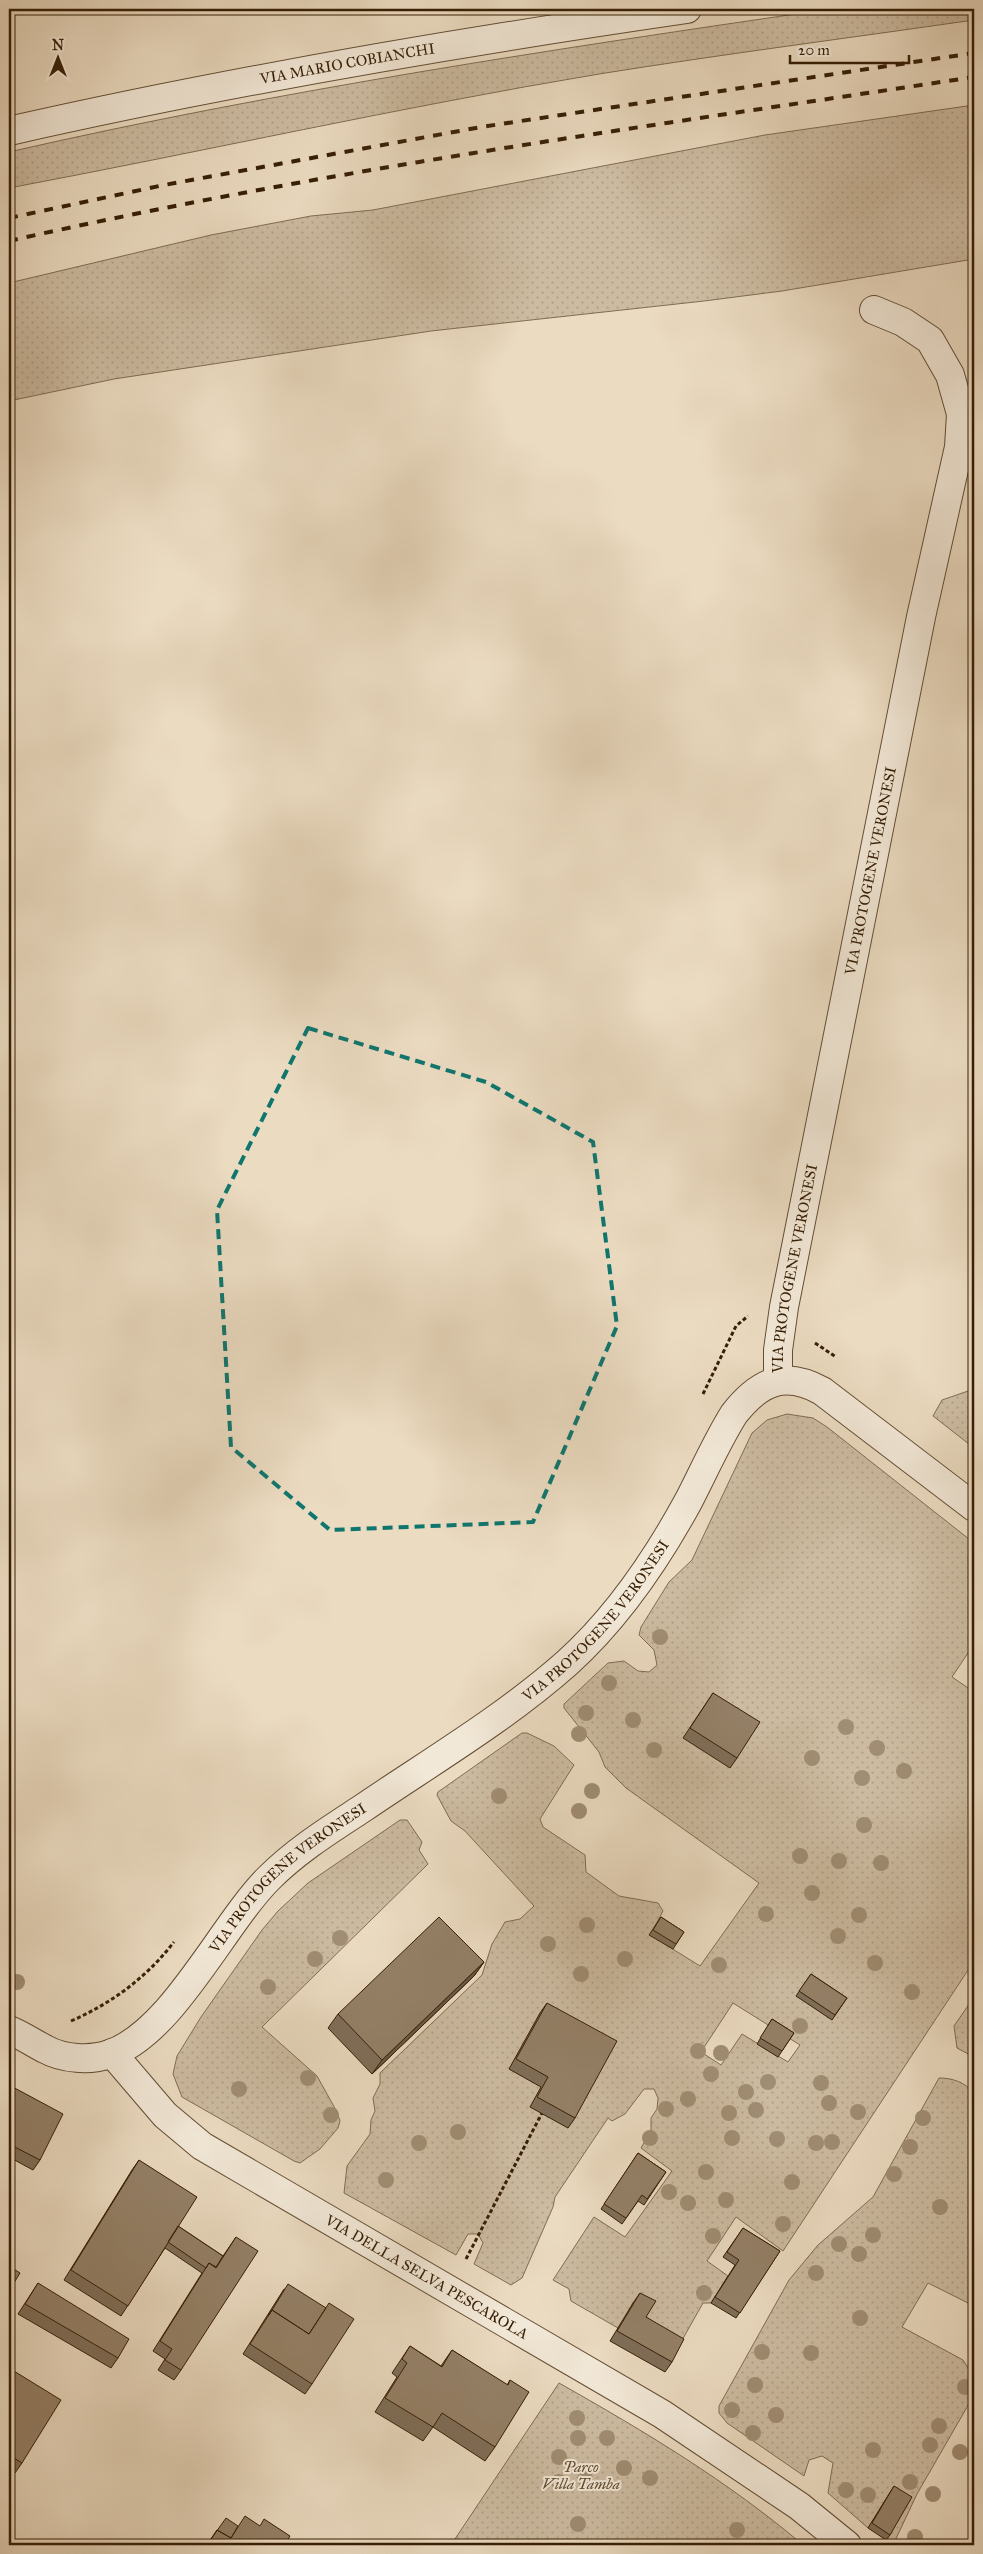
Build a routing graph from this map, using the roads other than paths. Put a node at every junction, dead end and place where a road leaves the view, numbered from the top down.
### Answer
1 (687, 9) edge
2 (642, 12) edge
3 (9, 132) edge
4 (874, 310) dead end
5 (778, 1381) junction
6 (974, 1508) edge
7 (9, 2030) edge
8 (112, 2053) junction
9 (847, 2545) edge

1 - 2 street, VIA MARIO COBIANCHI
2 - 3 street, VIA MARIO COBIANCHI
4 - 5 street, VIA PROTOGENE VERONESI
5 - 6 street
5 - 8 street, VIA PROTOGENE VERONESI
7 - 8 street
8 - 9 street, VIA DELLA SELVA PESCAROLA

